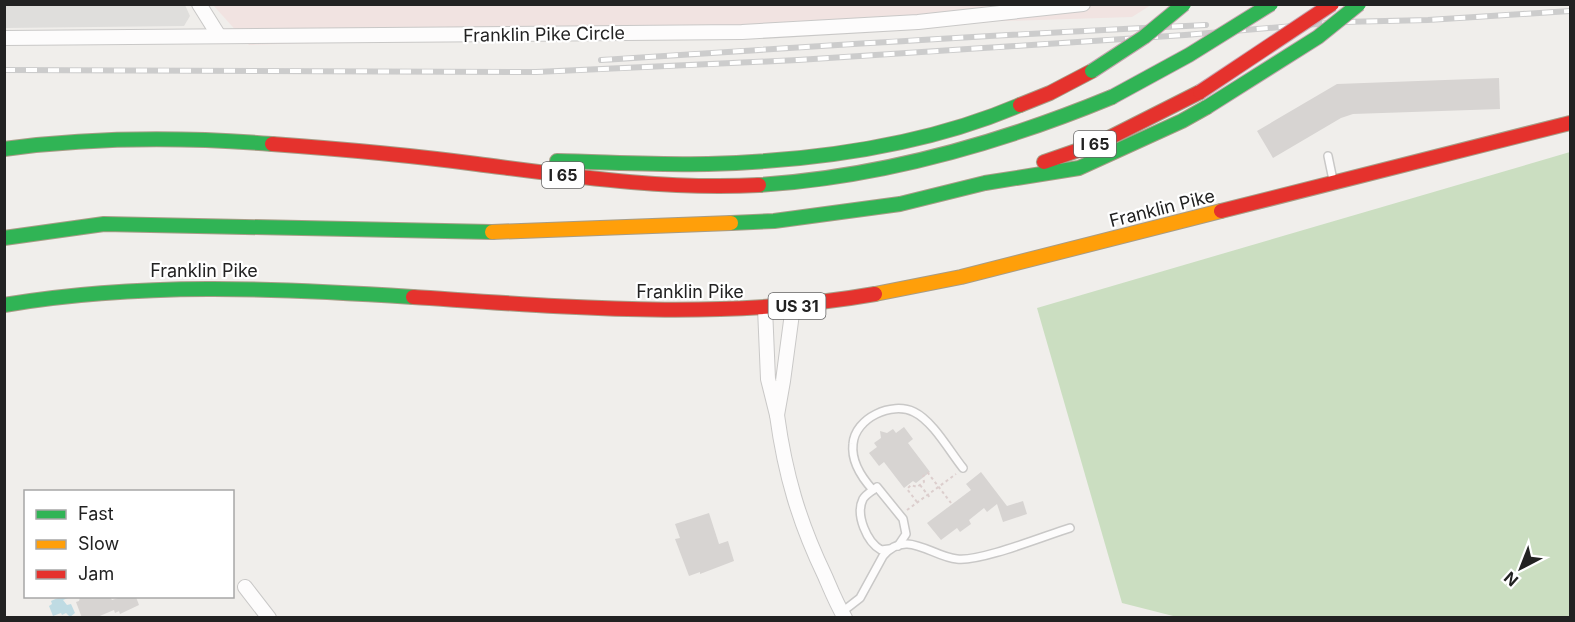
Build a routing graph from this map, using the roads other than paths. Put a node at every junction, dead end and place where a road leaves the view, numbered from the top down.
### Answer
1 (199, 4) edge
2 (1083, 4) edge
3 (1184, 4) edge
4 (1271, 4) edge
5 (1332, 4) edge
6 (1359, 4) edge
7 (219, 36) junction
8 (4, 39) edge
9 (1570, 123) edge
10 (4, 149) edge
11 (1328, 156) dead end
12 (448, 159) junction
13 (985, 183) junction
14 (1334, 183) junction
15 (4, 238) edge
16 (4, 305) edge
17 (793, 306) junction
18 (765, 308) junction
19 (777, 415) junction
20 (963, 468) road end
21 (873, 490) junction
22 (1070, 528) dead end
23 (870, 540) junction
24 (894, 548) junction
25 (878, 566) junction
26 (245, 587) dead end
27 (843, 615) edge
28 (269, 618) edge

1 - 7 street
2 - 7 street, Franklin Pike Circle
3 - 12 main road, bridge
4 - 12 main road, I 65, bridge
5 - 13 main road, I 65, bridge
6 - 13 main road, bridge
7 - 8 street, Franklin Pike Circle
9 - 14 main road, Franklin Pike / US 31
10 - 12 main road, I 65
11 - 14 lane
13 - 15 main road, I 65
14 - 17 main road, Franklin Pike / US 31
16 - 18 main road, Franklin Pike / US 31
17 - 18 main road, Franklin Pike / US 31
17 - 19 street
18 - 19 street
19 - 27 street
20 - 21 lane
21 - 23 lane
21 - 24 lane
22 - 24 lane
23 - 24 lane
23 - 25 lane
24 - 25 lane
25 - 27 lane
26 - 28 street

